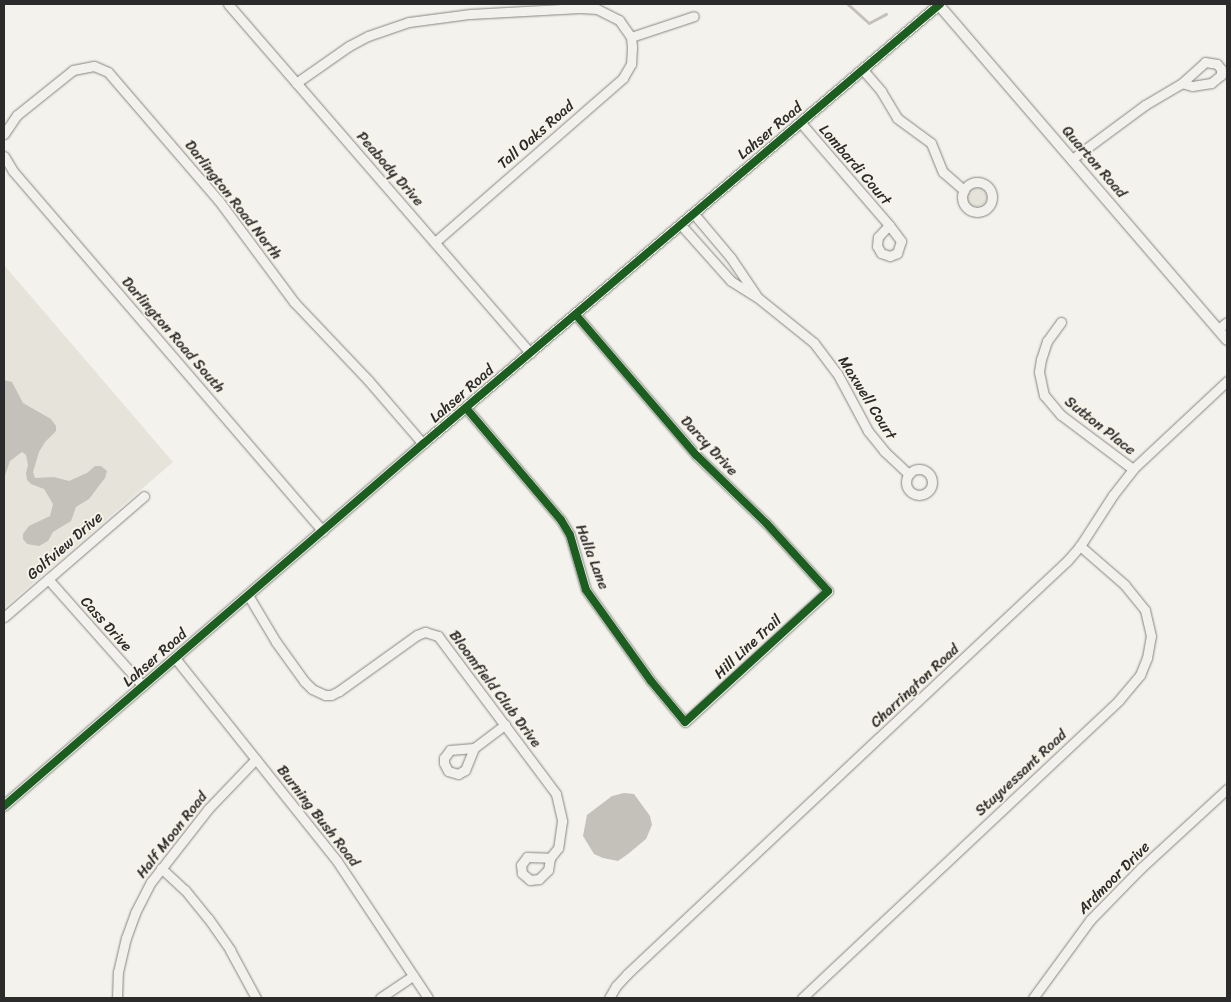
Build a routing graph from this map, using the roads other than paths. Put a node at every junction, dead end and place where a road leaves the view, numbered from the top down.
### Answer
1 (228, 4) edge
2 (939, 4) edge
3 (694, 16) dead end
4 (630, 37) junction
5 (863, 70) junction
6 (296, 83) junction
7 (1182, 83) dead end
8 (801, 123) junction
9 (4, 134) edge
10 (4, 156) edge
11 (1072, 159) junction
12 (964, 190) dead end
13 (694, 214) junction
14 (681, 225) junction
15 (889, 225) dead end
16 (435, 242) junction
17 (757, 297) junction
18 (576, 315) junction
19 (1061, 322) dead end
20 (1227, 322) edge
21 (1218, 329) junction
22 (1227, 340) edge
23 (530, 353) junction
24 (1227, 381) edge
25 (466, 408) junction
26 (423, 444) junction
27 (1133, 469) junction
28 (909, 474) dead end
29 (144, 496) dead end
30 (323, 531) junction
31 (1080, 546) junction
32 (48, 579) junction
33 (828, 591) joint
34 (248, 595) junction
35 (4, 617) edge
36 (175, 658) junction
37 (142, 686) junction
38 (685, 722) joint
39 (505, 725) junction
40 (474, 748) dead end
41 (256, 758) junction
42 (1227, 789) edge
43 (4, 806) edge
44 (550, 858) dead end
45 (161, 868) junction
46 (413, 976) junction
47 (117, 998) edge
48 (256, 998) edge
49 (380, 998) edge
50 (428, 998) edge
51 (609, 998) edge
52 (802, 998) edge
53 (1033, 998) edge

1 - 6 street, Peabody Drive
2 - 5 street, Lahser Road
2 - 11 street, Quarton Road
3 - 4 street
4 - 6 street
4 - 16 street, Tall Oaks Road
5 - 8 street, Lahser Road
5 - 12 street
6 - 16 street, Peabody Drive
7 - 11 street
8 - 13 street, Lahser Road
8 - 15 street, Lombardi Court
9 - 26 street, Darlington Road North
10 - 30 street, Darlington Road South
11 - 21 street, Quarton Road
13 - 14 street, Lahser Road
13 - 17 street, Maxwell Court
14 - 17 street, Maxwell Court
14 - 18 street, Lahser Road
16 - 23 street, Peabody Drive
17 - 28 street, Maxwell Court
18 - 23 street, Lahser Road
18 - 33 street, Darcy Drive
19 - 27 street, Sutton Place
20 - 21 street
21 - 22 street, Quarton Road
23 - 25 street, Lahser Road
24 - 27 street, Charrington Road
25 - 26 street, Lahser Road
25 - 38 street, Halla Lane
26 - 30 street, Lahser Road
27 - 31 street, Charrington Road
29 - 32 street, Golfview Drive
30 - 34 street, Lahser Road
31 - 51 street, Charrington Road
31 - 52 street, Stuyvessant Road
32 - 35 street, Golfview Drive
32 - 37 street, Cass Drive
33 - 38 street, Hill Line Trail
34 - 36 street, Lahser Road
34 - 39 street, Bloomfield Club Drive
36 - 37 street, Lahser Road
36 - 41 street, Burning Bush Road
37 - 43 street, Lahser Road
39 - 40 street
39 - 44 street, Bloomfield Club Drive
41 - 45 street, Half Moon Road
41 - 46 street, Burning Bush Road
42 - 53 street, Ardmoor Drive
45 - 47 street, Half Moon Road
45 - 48 street
46 - 49 street
46 - 50 street, Burning Bush Road

